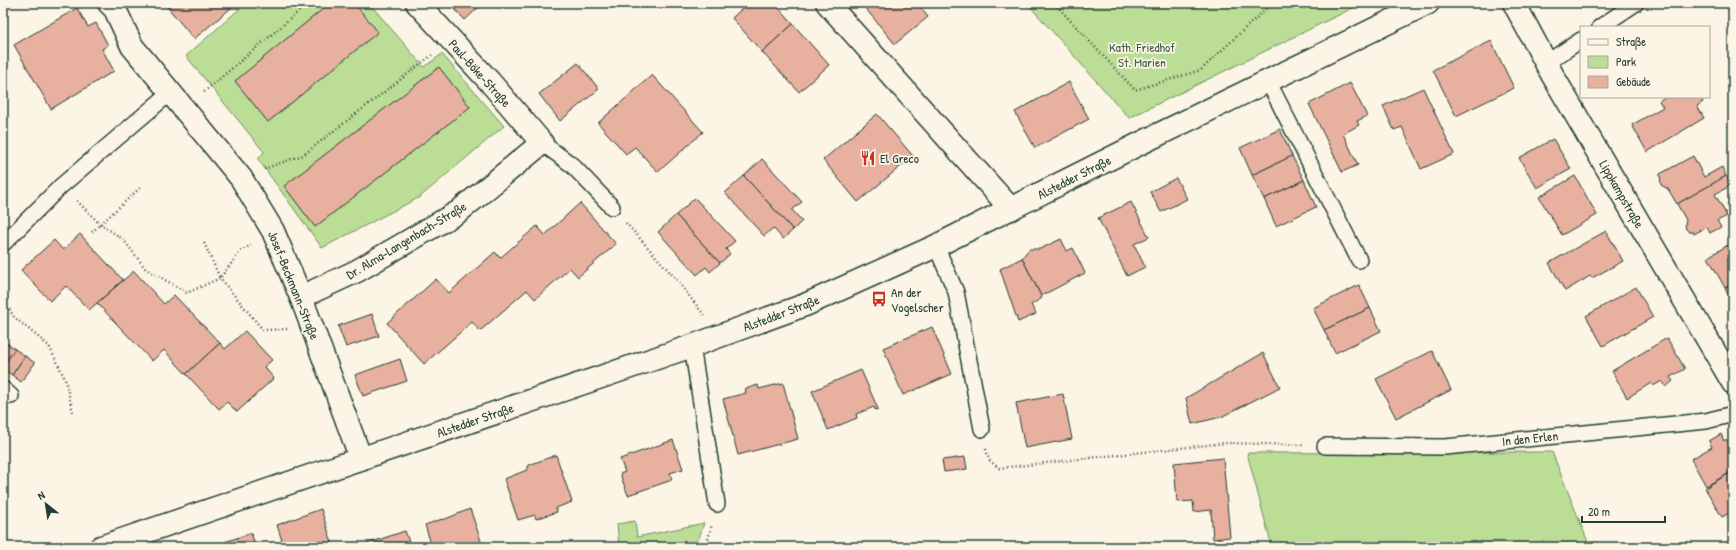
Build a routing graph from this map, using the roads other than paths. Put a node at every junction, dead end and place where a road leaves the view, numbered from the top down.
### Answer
1 (417, 3) edge
2 (827, 3) edge
3 (1428, 3) edge
4 (1514, 3) edge
5 (1636, 3) edge
6 (115, 5) edge
7 (1602, 26) edge
8 (1580, 41) edge
9 (1546, 63) junction
10 (1268, 81) junction
11 (170, 92) junction
12 (542, 143) junction
13 (612, 207) road end
14 (1011, 209) junction
15 (3, 244) edge
16 (936, 246) junction
17 (1359, 260) dead end
18 (301, 297) junction
19 (692, 346) junction
20 (1733, 382) edge
21 (1733, 414) edge
22 (982, 429) road end
23 (1325, 446) road end
24 (361, 459) junction
25 (717, 504) dead end
26 (101, 547) edge

1 - 12 street, Paul-Böke-Straße
2 - 14 street
3 - 10 street, Alstedder Straße
4 - 9 street, Lippkampstraße
5 - 7 lane
6 - 11 street, Josef-Beckmann-Straße
8 - 9 lane
9 - 20 street, Lippkampstraße
10 - 14 street, Alstedder Straße
10 - 17 lane
11 - 15 lane
11 - 18 street, Josef-Beckmann-Straße
12 - 13 lane
12 - 18 street, Dr. Alma-Langenbach-Straße
14 - 16 street, Alstedder Straße
16 - 19 street, Alstedder Straße
16 - 22 lane
18 - 24 street, Josef-Beckmann-Straße
19 - 24 street, Alstedder Straße
19 - 25 lane
21 - 23 lane, In den Erlen
24 - 26 street, Alstedder Straße

